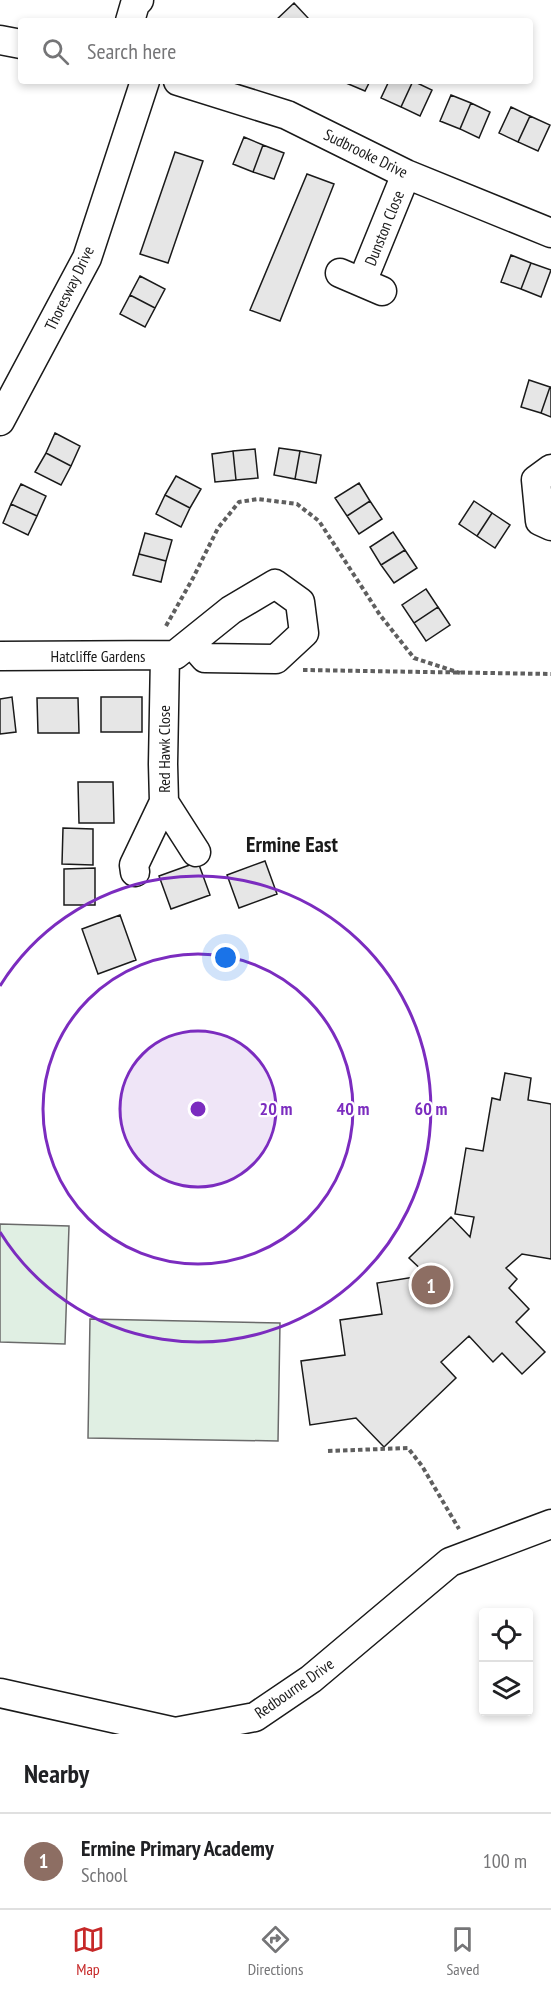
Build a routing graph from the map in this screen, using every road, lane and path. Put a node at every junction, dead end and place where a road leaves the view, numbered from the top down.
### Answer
1 (139, 0) edge
2 (131, 18) edge
3 (0, 40) edge
4 (18, 43) edge
5 (144, 84) edge
6 (188, 84) edge
7 (406, 174) junction
8 (551, 233) edge
9 (361, 282) dead end
10 (0, 421) edge
11 (551, 469) edge
12 (551, 526) edge
13 (192, 643) junction
14 (0, 656) edge
15 (165, 656) junction
16 (276, 659) junction
17 (551, 674) edge
18 (164, 802) junction
19 (196, 852) dead end
20 (135, 872) dead end
21 (328, 1451) dead end
22 (551, 1524) edge
23 (472, 1553) junction
24 (0, 1694) edge
25 (255, 1726) edge

1 - 2 street
3 - 4 street
5 - 10 street, Thoresway Drive
6 - 7 street, Sudbrooke Drive
7 - 8 street, Sudbrooke Drive
7 - 9 street, Dunston Close
11 - 12 street
13 - 15 street, Hatcliffe Gardens
13 - 16 street
13 - 16 street, Hatcliffe Gardens
14 - 15 street, Hatcliffe Gardens
15 - 18 street, Red Hawk Close
16 - 17 path
18 - 19 street
18 - 20 street, Red Hawk Close
21 - 23 path
22 - 23 street, Redbourne Drive
23 - 25 street, Redbourne Drive
24 - 25 street, Redbourne Drive

